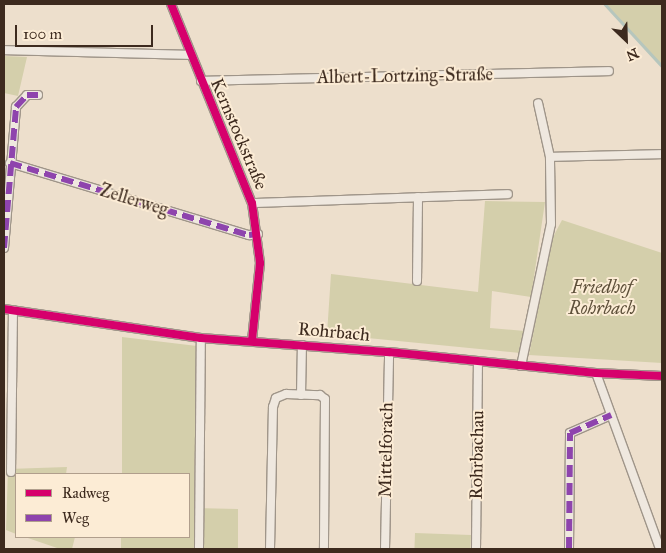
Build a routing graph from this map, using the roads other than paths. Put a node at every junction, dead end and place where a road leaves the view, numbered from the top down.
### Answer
1 (172, 4) edge
2 (4, 50) edge
3 (190, 55) junction
4 (609, 70) dead end
5 (201, 81) junction
6 (38, 95) dead end
7 (538, 103) dead end
8 (662, 154) edge
9 (550, 157) junction
10 (10, 163) junction
11 (508, 194) dead end
12 (418, 197) junction
13 (252, 203) junction
14 (258, 234) junction
15 (4, 248) edge
16 (418, 281) dead end
17 (4, 309) edge
18 (13, 310) junction
19 (201, 338) junction
20 (252, 340) junction
21 (302, 345) junction
22 (389, 352) junction
23 (478, 361) junction
24 (521, 366) junction
25 (596, 373) junction
26 (662, 376) edge
27 (300, 395) junction
28 (611, 415) junction
29 (12, 472) dead end
30 (199, 549) edge
31 (270, 549) edge
32 (324, 549) edge
33 (385, 549) edge
34 (476, 549) edge
35 (569, 549) edge
36 (660, 549) edge

1 - 3 street, Kernstockstraße
2 - 3 street
3 - 5 street, Kernstockstraße
4 - 5 street, Albert-Lortzing-Straße
5 - 13 street, Kernstockstraße
6 - 10 street
7 - 9 street
8 - 9 street
9 - 24 street
10 - 14 street, Zellerweg
10 - 15 street
11 - 12 street
12 - 13 street
12 - 16 street
13 - 14 street, Kernstockstraße
14 - 20 street, Kernstockstraße
17 - 18 street, Rohrbach
18 - 19 street, Rohrbach
18 - 29 street
19 - 20 street, Rohrbach
19 - 30 street
20 - 21 street, Rohrbach
21 - 22 street, Rohrbach
21 - 27 street
22 - 23 street, Rohrbach
22 - 33 street, Mittelforach
23 - 24 street, Rohrbach
23 - 34 street, Rohrbachau
24 - 25 street, Rohrbach
25 - 26 street, Rohrbach
25 - 28 street
27 - 31 street
27 - 32 street
28 - 35 street
28 - 36 street

